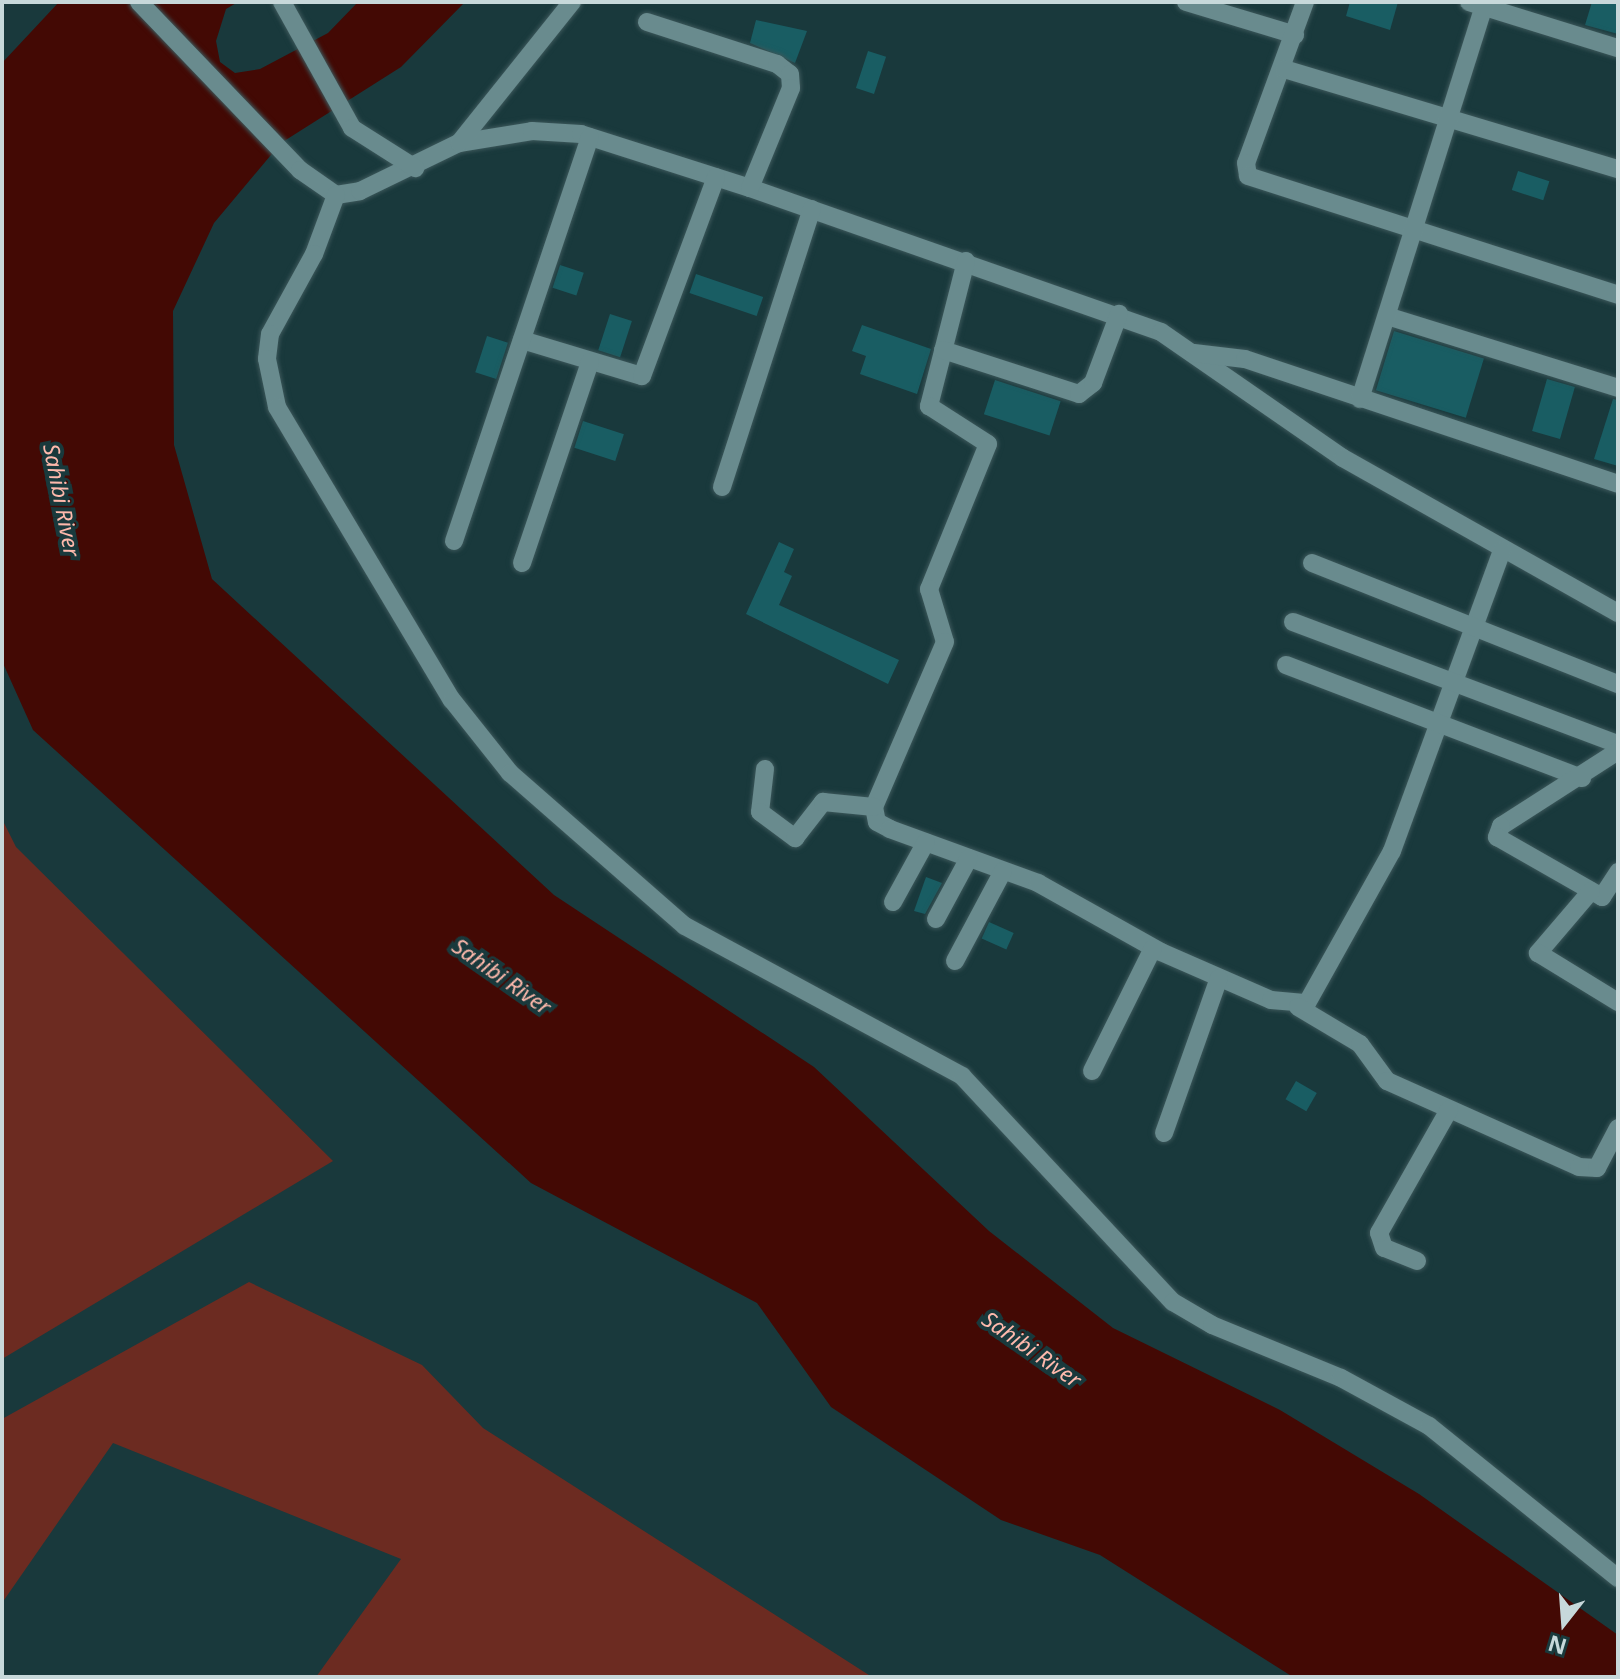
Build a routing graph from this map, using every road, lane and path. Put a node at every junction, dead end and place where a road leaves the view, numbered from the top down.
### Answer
1 (139, 2) edge
2 (282, 2) edge
3 (572, 2) edge
4 (1186, 2) edge
5 (1305, 2) edge
6 (1479, 4) edge
7 (647, 22) dead end
8 (1295, 35) junction
9 (1618, 48) edge
10 (1284, 69) junction
11 (1449, 116) junction
12 (590, 137) junction
13 (459, 143) junction
14 (415, 168) junction
15 (1618, 169) edge
16 (716, 177) junction
17 (750, 188) junction
18 (336, 195) junction
19 (812, 209) junction
20 (1411, 233) junction
21 (966, 261) junction
22 (1618, 295) edge
23 (1119, 314) junction
24 (1387, 316) junction
25 (522, 340) junction
26 (943, 350) junction
27 (1192, 353) junction
28 (590, 362) junction
29 (1618, 388) edge
30 (1360, 399) junction
31 (1618, 484) edge
32 (722, 487) dead end
33 (454, 541) dead end
34 (1502, 550) junction
35 (522, 563) dead end
36 (1312, 563) dead end
37 (1618, 613) edge
38 (1293, 622) dead end
39 (1471, 626) junction
40 (1286, 665) dead end
41 (1453, 680) junction
42 (1618, 684) edge
43 (1438, 725) junction
44 (1618, 744) edge
45 (1618, 751) edge
46 (765, 769) dead end
47 (1582, 778) junction
48 (874, 807) junction
49 (926, 842) junction
50 (969, 858) junction
51 (1003, 871) junction
52 (1618, 872) edge
53 (1604, 898) edge
54 (893, 902) dead end
55 (936, 919) dead end
56 (1153, 948) junction
57 (955, 961) dead end
58 (1219, 978) junction
59 (1618, 1002) edge
60 (1298, 1007) junction
61 (1092, 1071) dead end
62 (1449, 1110) junction
63 (1618, 1128) edge
64 (1164, 1133) dead end
65 (1417, 1261) dead end
66 (1618, 1578) edge

1 - 18 street
2 - 14 street
3 - 13 street
4 - 8 street
5 - 8 street
6 - 9 street
6 - 11 street
7 - 17 street
8 - 10 street
10 - 11 street
10 - 20 street
11 - 15 street
11 - 20 street
12 - 13 street
12 - 16 street
12 - 25 street
13 - 14 street
14 - 18 street
16 - 17 street
16 - 28 street
17 - 19 street
18 - 66 street
19 - 21 street
19 - 32 street
20 - 22 street
20 - 24 street
21 - 23 street
21 - 26 street
23 - 26 street
23 - 27 street
24 - 29 street
24 - 30 street
25 - 28 street
25 - 33 street
26 - 48 street
27 - 30 street
27 - 34 street
28 - 35 street
30 - 31 street
34 - 37 street
34 - 39 street
36 - 39 street
38 - 41 street
39 - 41 street
39 - 42 street
40 - 43 street
41 - 43 street
41 - 44 street
43 - 47 street
43 - 60 street
45 - 47 street
46 - 48 street
47 - 53 street
48 - 49 street
49 - 50 street
49 - 54 street
50 - 51 street
50 - 55 street
51 - 56 street
51 - 57 street
52 - 53 street
53 - 59 street
56 - 58 street
56 - 61 street
58 - 60 street
58 - 64 street
60 - 62 street
62 - 63 street
62 - 65 street

